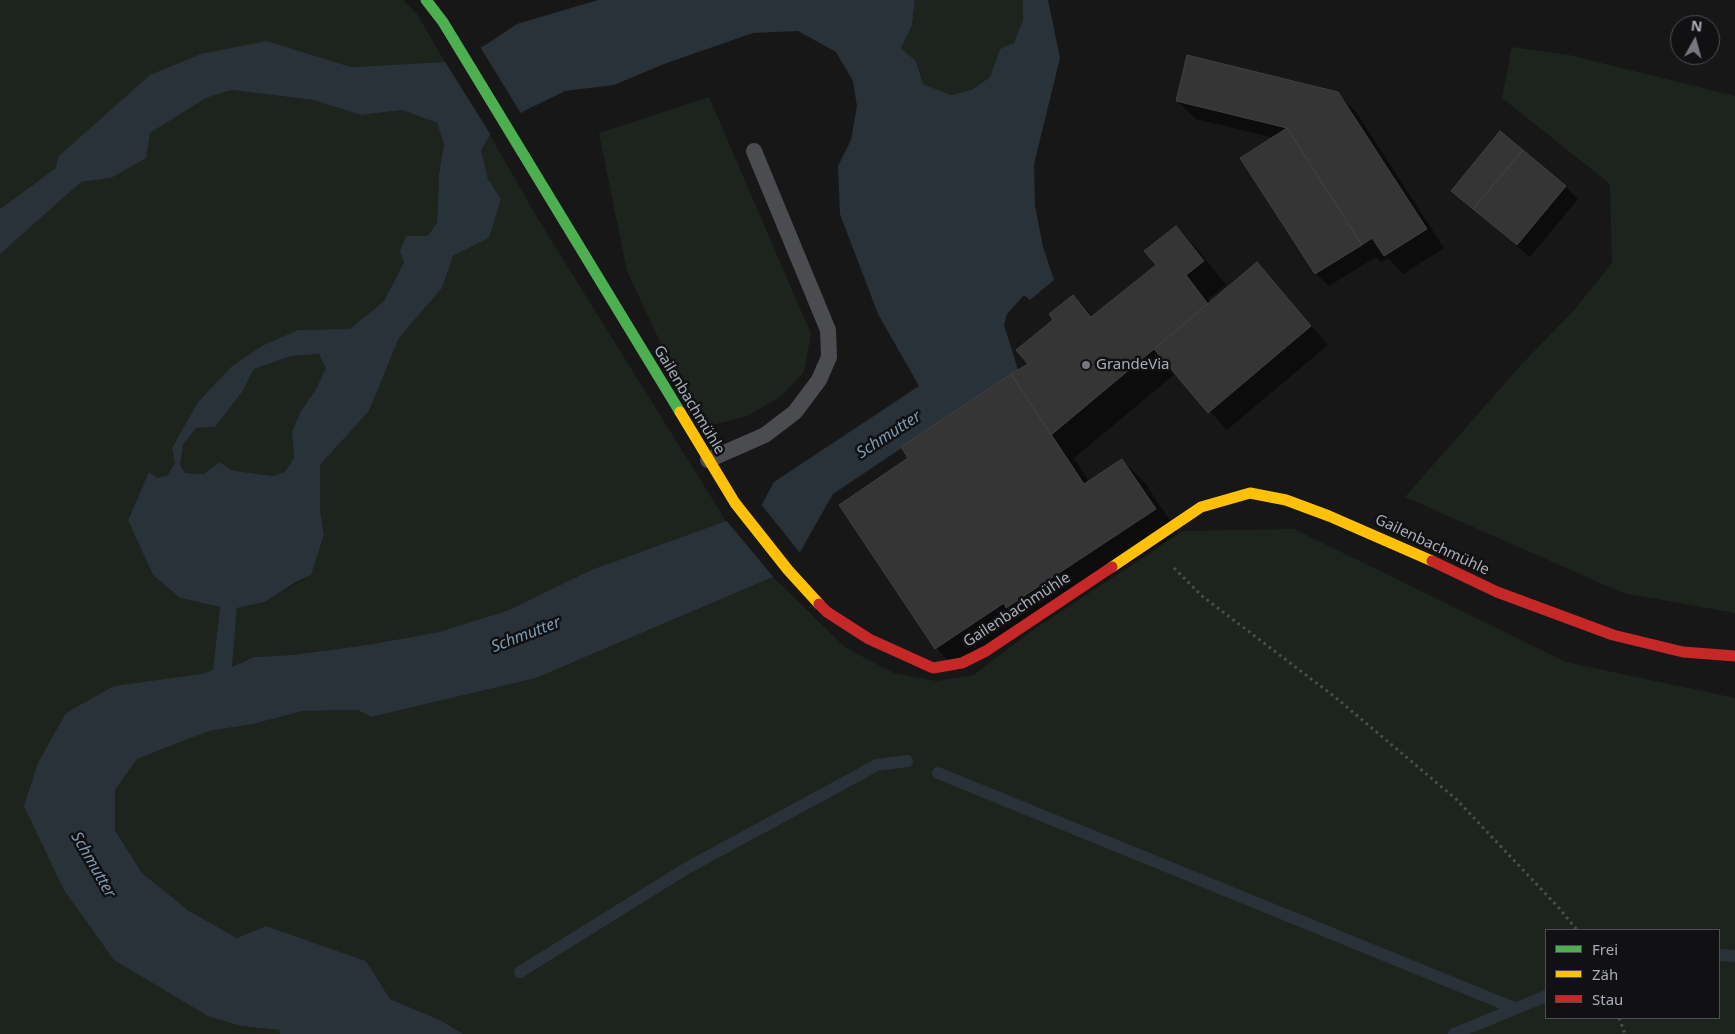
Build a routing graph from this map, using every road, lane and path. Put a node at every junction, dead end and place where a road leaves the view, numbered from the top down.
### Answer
1 (426, 0) edge
2 (754, 151) dead end
3 (708, 460) junction
4 (1148, 542) junction
5 (1735, 656) edge
6 (1576, 929) edge
7 (1619, 1019) edge
8 (1625, 1034) edge

1 - 3 street, Gailenbachmühle
2 - 3 lane
3 - 4 street, Gailenbachmühle
4 - 5 street, Gailenbachmühle
4 - 6 path
7 - 8 path

